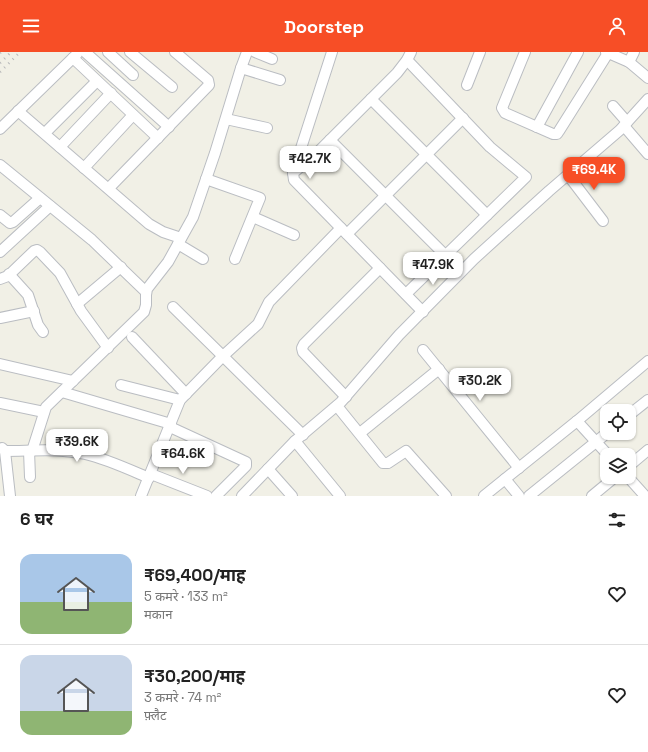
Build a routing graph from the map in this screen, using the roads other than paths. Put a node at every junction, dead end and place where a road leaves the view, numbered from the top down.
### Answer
1 (85, 52) edge
2 (108, 52) edge
3 (130, 52) edge
4 (175, 52) edge
5 (247, 52) edge
6 (255, 52) edge
7 (332, 52) edge
8 (480, 52) edge
9 (525, 52) edge
10 (578, 52) edge
11 (607, 52) edge
12 (634, 52) edge
13 (76, 55) edge
14 (409, 56) edge
15 (272, 59) dead end
16 (629, 62) junction
17 (241, 68) junction
18 (133, 74) dead end
19 (648, 78) edge
20 (280, 80) dead end
21 (97, 81) junction
22 (467, 85) dead end
23 (172, 87) dead end
24 (111, 93) junction
25 (371, 98) junction
26 (648, 99) edge
27 (613, 106) dead end
28 (18, 111) junction
29 (133, 115) junction
30 (463, 118) junction
31 (226, 119) junction
32 (626, 124) junction
33 (168, 127) junction
34 (537, 127) junction
35 (267, 128) dead end
36 (0, 129) edge
37 (45, 134) junction
38 (158, 138) junction
39 (330, 140) junction
40 (60, 147) junction
41 (648, 154) edge
42 (426, 155) junction
43 (0, 165) edge
44 (84, 168) junction
45 (293, 174) junction
46 (568, 175) junction
47 (206, 179) junction
48 (109, 188) junction
49 (386, 195) junction
50 (40, 198) junction
51 (50, 206) junction
52 (486, 216) junction
53 (253, 217) junction
54 (1, 218) edge
55 (603, 221) dead end
56 (344, 231) junction
57 (294, 235) dead end
58 (180, 241) junction
59 (0, 252) edge
60 (446, 256) junction
61 (203, 259) dead end
62 (235, 259) dead end
63 (122, 268) junction
64 (380, 268) junction
65 (4, 275) edge
66 (146, 292) junction
67 (406, 294) junction
68 (77, 304) junction
69 (173, 307) dead end
70 (34, 310) junction
71 (423, 312) junction
72 (0, 318) edge
73 (43, 332) dead end
74 (132, 338) dead end
75 (108, 348) junction
76 (423, 350) dead end
77 (223, 356) junction
78 (648, 361) edge
79 (0, 364) edge
80 (439, 369) junction
81 (74, 380) junction
82 (121, 385) dead end
83 (62, 392) junction
84 (183, 397) junction
85 (346, 397) junction
86 (648, 400) edge
87 (0, 403) edge
88 (337, 406) junction
89 (636, 409) edge
90 (44, 412) junction
91 (577, 421) junction
92 (170, 426) junction
93 (360, 433) junction
94 (299, 438) junction
95 (600, 439) edge
96 (596, 442) junction
97 (602, 448) edge
98 (3, 450) edge
99 (648, 450) edge
100 (30, 451) junction
101 (636, 460) edge
102 (519, 468) junction
103 (268, 469) junction
104 (150, 476) junction
105 (30, 477) dead end
106 (505, 479) junction
107 (607, 484) edge
108 (634, 484) edge
109 (648, 493) edge
110 (10, 496) edge
111 (142, 496) edge
112 (207, 496) edge
113 (216, 496) edge
114 (242, 496) edge
115 (292, 496) edge
116 (340, 496) edge
117 (446, 496) edge
118 (484, 496) edge
119 (518, 496) edge
120 (529, 496) edge
121 (592, 496) edge
122 (645, 496) edge

1 - 33 street
2 - 18 street
3 - 23 street
4 - 33 street
5 - 17 street
6 - 15 street
7 - 45 street
8 - 22 street
9 - 34 street
10 - 34 street
11 - 16 street
11 - 34 street
12 - 16 street
13 - 21 street
13 - 28 street
14 - 25 street
14 - 30 street
16 - 19 street
17 - 20 street
17 - 31 street
21 - 24 street
21 - 37 street
24 - 29 street
24 - 40 street
25 - 39 street
25 - 42 street
26 - 32 street
27 - 32 street
28 - 36 street
28 - 37 street
29 - 38 street
29 - 44 street
30 - 42 street
30 - 52 street
31 - 35 street
31 - 47 street
32 - 41 street
32 - 46 street
33 - 38 street
37 - 40 street
38 - 48 street
39 - 45 street
39 - 49 street
40 - 44 street
42 - 49 street
42 - 52 street
43 - 50 street
44 - 48 street
45 - 56 street
46 - 55 street
46 - 71 street
47 - 53 street
47 - 58 street
48 - 58 street
49 - 56 street
49 - 60 street
50 - 51 street
50 - 54 street
51 - 59 street
51 - 63 street
52 - 60 street
53 - 57 street
53 - 62 street
56 - 64 street
56 - 77 street
58 - 61 street
58 - 66 street
60 - 67 street
63 - 66 street
63 - 68 street
64 - 67 street
64 - 85 street
65 - 68 street
65 - 70 street
66 - 75 street
67 - 71 street
68 - 75 street
69 - 77 street
70 - 72 street
70 - 73 street
71 - 85 street
74 - 84 street
75 - 81 street
76 - 80 street
77 - 84 street
77 - 94 street
78 - 91 street
79 - 81 street
80 - 93 street
80 - 102 street
81 - 83 street
82 - 84 street
83 - 90 street
83 - 92 street
84 - 92 street
85 - 88 street
86 - 89 street
87 - 90 street
88 - 93 street
88 - 94 street
90 - 100 street
91 - 96 street
91 - 102 street
92 - 104 street
92 - 113 street
93 - 117 street
94 - 103 street
94 - 116 street
95 - 96 street
96 - 97 street
96 - 120 street
98 - 100 street
98 - 110 street
99 - 101 street
100 - 104 street
100 - 105 street
102 - 106 street
103 - 114 street
103 - 115 street
104 - 111 street
104 - 112 street
106 - 118 street
106 - 119 street
107 - 121 street
108 - 122 street
109 - 122 street

